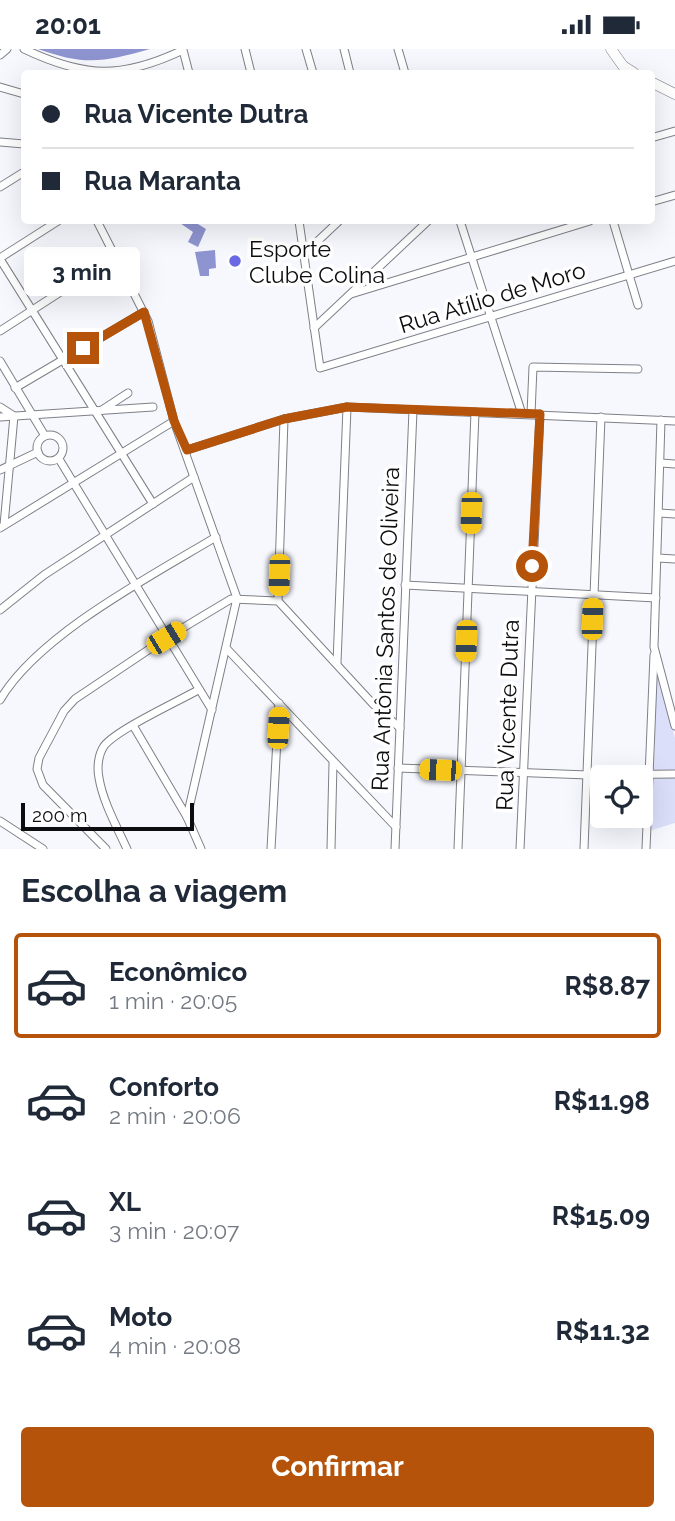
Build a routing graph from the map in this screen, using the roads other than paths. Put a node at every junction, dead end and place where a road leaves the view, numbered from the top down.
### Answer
1 (7, 49) edge
2 (24, 49) edge
3 (245, 49) edge
4 (306, 49) edge
5 (344, 49) edge
6 (398, 49) edge
7 (611, 49) edge
8 (183, 50) edge
9 (0, 55) edge
10 (79, 70) edge
11 (108, 70) edge
12 (188, 70) edge
13 (250, 70) edge
14 (312, 70) edge
15 (350, 70) edge
16 (404, 70) edge
17 (629, 70) edge
18 (655, 84) edge
19 (0, 87) edge
20 (21, 93) edge
21 (675, 94) edge
22 (675, 131) edge
23 (655, 137) edge
24 (0, 142) edge
25 (21, 144) edge
26 (21, 174) edge
27 (0, 187) edge
28 (675, 195) edge
29 (655, 201) edge
30 (53, 224) edge
31 (99, 224) edge
32 (299, 224) edge
33 (336, 224) edge
34 (425, 224) edge
35 (461, 224) edge
36 (579, 224) edge
37 (614, 224) edge
38 (304, 254) junction
39 (470, 255) junction
40 (116, 256) junction
41 (0, 259) edge
42 (675, 261) edge
43 (630, 275) junction
44 (351, 294) junction
45 (638, 305) dead end
46 (31, 309) junction
47 (144, 312) junction
48 (489, 318) junction
49 (314, 328) junction
50 (0, 331) edge
51 (63, 360) junction
52 (0, 361) edge
53 (638, 369) dead end
54 (15, 388) junction
55 (128, 393) dead end
56 (0, 407) edge
57 (153, 407) dead end
58 (347, 407) junction
59 (99, 410) junction
60 (413, 410) junction
61 (475, 412) junction
62 (522, 414) junction
63 (535, 414) junction
64 (31, 415) junction
65 (14, 416) junction
66 (0, 417) edge
67 (601, 418) junction
68 (284, 419) junction
69 (661, 420) junction
70 (174, 421) junction
71 (675, 421) edge
72 (45, 436) junction
73 (187, 450) junction
74 (38, 452) junction
75 (121, 452) junction
76 (59, 459) junction
77 (661, 463) junction
78 (675, 464) edge
79 (9, 467) junction
80 (0, 470) edge
81 (194, 477) junction
82 (72, 483) junction
83 (153, 504) junction
84 (659, 513) junction
85 (675, 514) edge
86 (2, 527) edge
87 (104, 534) junction
88 (216, 537) junction
89 (659, 558) junction
90 (675, 559) edge
91 (135, 585) junction
92 (405, 585) junction
93 (468, 588) junction
94 (531, 591) junction
95 (592, 593) junction
96 (237, 598) junction
97 (656, 598) junction
98 (278, 601) junction
99 (0, 610) edge
100 (166, 638) junction
101 (654, 647) junction
102 (227, 649) junction
103 (337, 663) junction
104 (198, 690) junction
105 (0, 700) edge
106 (279, 703) junction
107 (212, 710) junction
108 (675, 726) edge
109 (134, 727) junction
110 (400, 728) junction
111 (334, 763) junction
112 (649, 765) edge
113 (398, 768) junction
114 (461, 771) junction
115 (524, 773) junction
116 (675, 774) edge
117 (587, 775) junction
118 (590, 775) edge
119 (653, 776) edge
120 (187, 817) junction
121 (0, 821) edge
122 (396, 827) junction
123 (647, 828) edge
124 (43, 849) edge
125 (106, 849) edge
126 (127, 849) edge
127 (201, 849) edge
128 (271, 849) edge
129 (331, 849) edge
130 (394, 849) edge
131 (458, 849) edge
132 (520, 849) edge
133 (584, 849) edge
134 (646, 849) edge

1 - 9 street
2 - 10 street
3 - 13 street
4 - 14 street
5 - 15 street
6 - 16 street
7 - 17 main road
8 - 11 street
8 - 12 street
18 - 21 main road
19 - 20 street
22 - 23 street
24 - 25 street
26 - 27 street
28 - 29 street
30 - 41 street
31 - 40 street
32 - 38 street
33 - 38 street
34 - 44 street
35 - 39 street
36 - 39 street
37 - 43 street
38 - 49 street
39 - 44 street
39 - 48 street
40 - 46 street
40 - 47 street
41 - 46 street
42 - 43 street, Rua Atílio de Moro
43 - 45 street
43 - 48 street, Rua Atílio de Moro
44 - 49 street
46 - 50 street
46 - 51 street
47 - 51 street
47 - 70 street
48 - 49 street, Rua Atílio de Moro
48 - 62 street
51 - 54 street
51 - 59 street
52 - 54 street
53 - 63 street, Rua Vicente Dutra
54 - 64 street
55 - 59 street
56 - 65 street
57 - 59 street
58 - 60 street
58 - 68 street
58 - 103 street
59 - 64 street
59 - 75 street
60 - 61 street
60 - 92 street, Rua Antônia Santos de Oliveira
61 - 62 street
61 - 93 street
62 - 63 street
63 - 67 street
63 - 94 street, Rua Vicente Dutra
64 - 65 street
64 - 72 street
65 - 66 street
65 - 79 street
67 - 69 street
67 - 95 street
68 - 73 street
68 - 98 street
69 - 71 street
69 - 77 street
70 - 73 street
70 - 75 street
72 - 74 street
72 - 76 street
73 - 81 street
74 - 76 street
74 - 79 street
75 - 82 street
75 - 83 street
76 - 82 street
77 - 78 street
77 - 84 street
79 - 80 street
79 - 86 street
81 - 83 street
81 - 88 street
82 - 86 street
82 - 87 street
83 - 87 street
84 - 85 street
84 - 89 street
87 - 91 street
87 - 99 street
88 - 91 street
88 - 96 street
89 - 90 street
89 - 97 street
91 - 100 street
91 - 105 street
92 - 93 street
92 - 110 street, Rua Antônia Santos de Oliveira
93 - 94 street
93 - 114 street
94 - 95 street
94 - 115 street, Rua Vicente Dutra
95 - 97 street
95 - 117 street
96 - 98 street
96 - 100 street
96 - 102 street
97 - 101 street
98 - 103 street
100 - 104 street
100 - 125 street
101 - 108 street
101 - 112 street
102 - 106 street
102 - 107 street
103 - 110 street
104 - 107 street
104 - 109 street
106 - 111 street
106 - 128 street
107 - 120 street
109 - 120 street
109 - 126 street
110 - 113 street, Rua Antônia Santos de Oliveira
111 - 122 street
111 - 129 street
113 - 114 street
113 - 122 street, Rua Antônia Santos de Oliveira
114 - 115 street
114 - 131 street
115 - 117 street
115 - 132 street, Rua Vicente Dutra
116 - 119 street
117 - 118 street
117 - 133 street
120 - 127 street
121 - 124 street
122 - 130 street, Rua Antônia Santos de Oliveira
123 - 134 street

